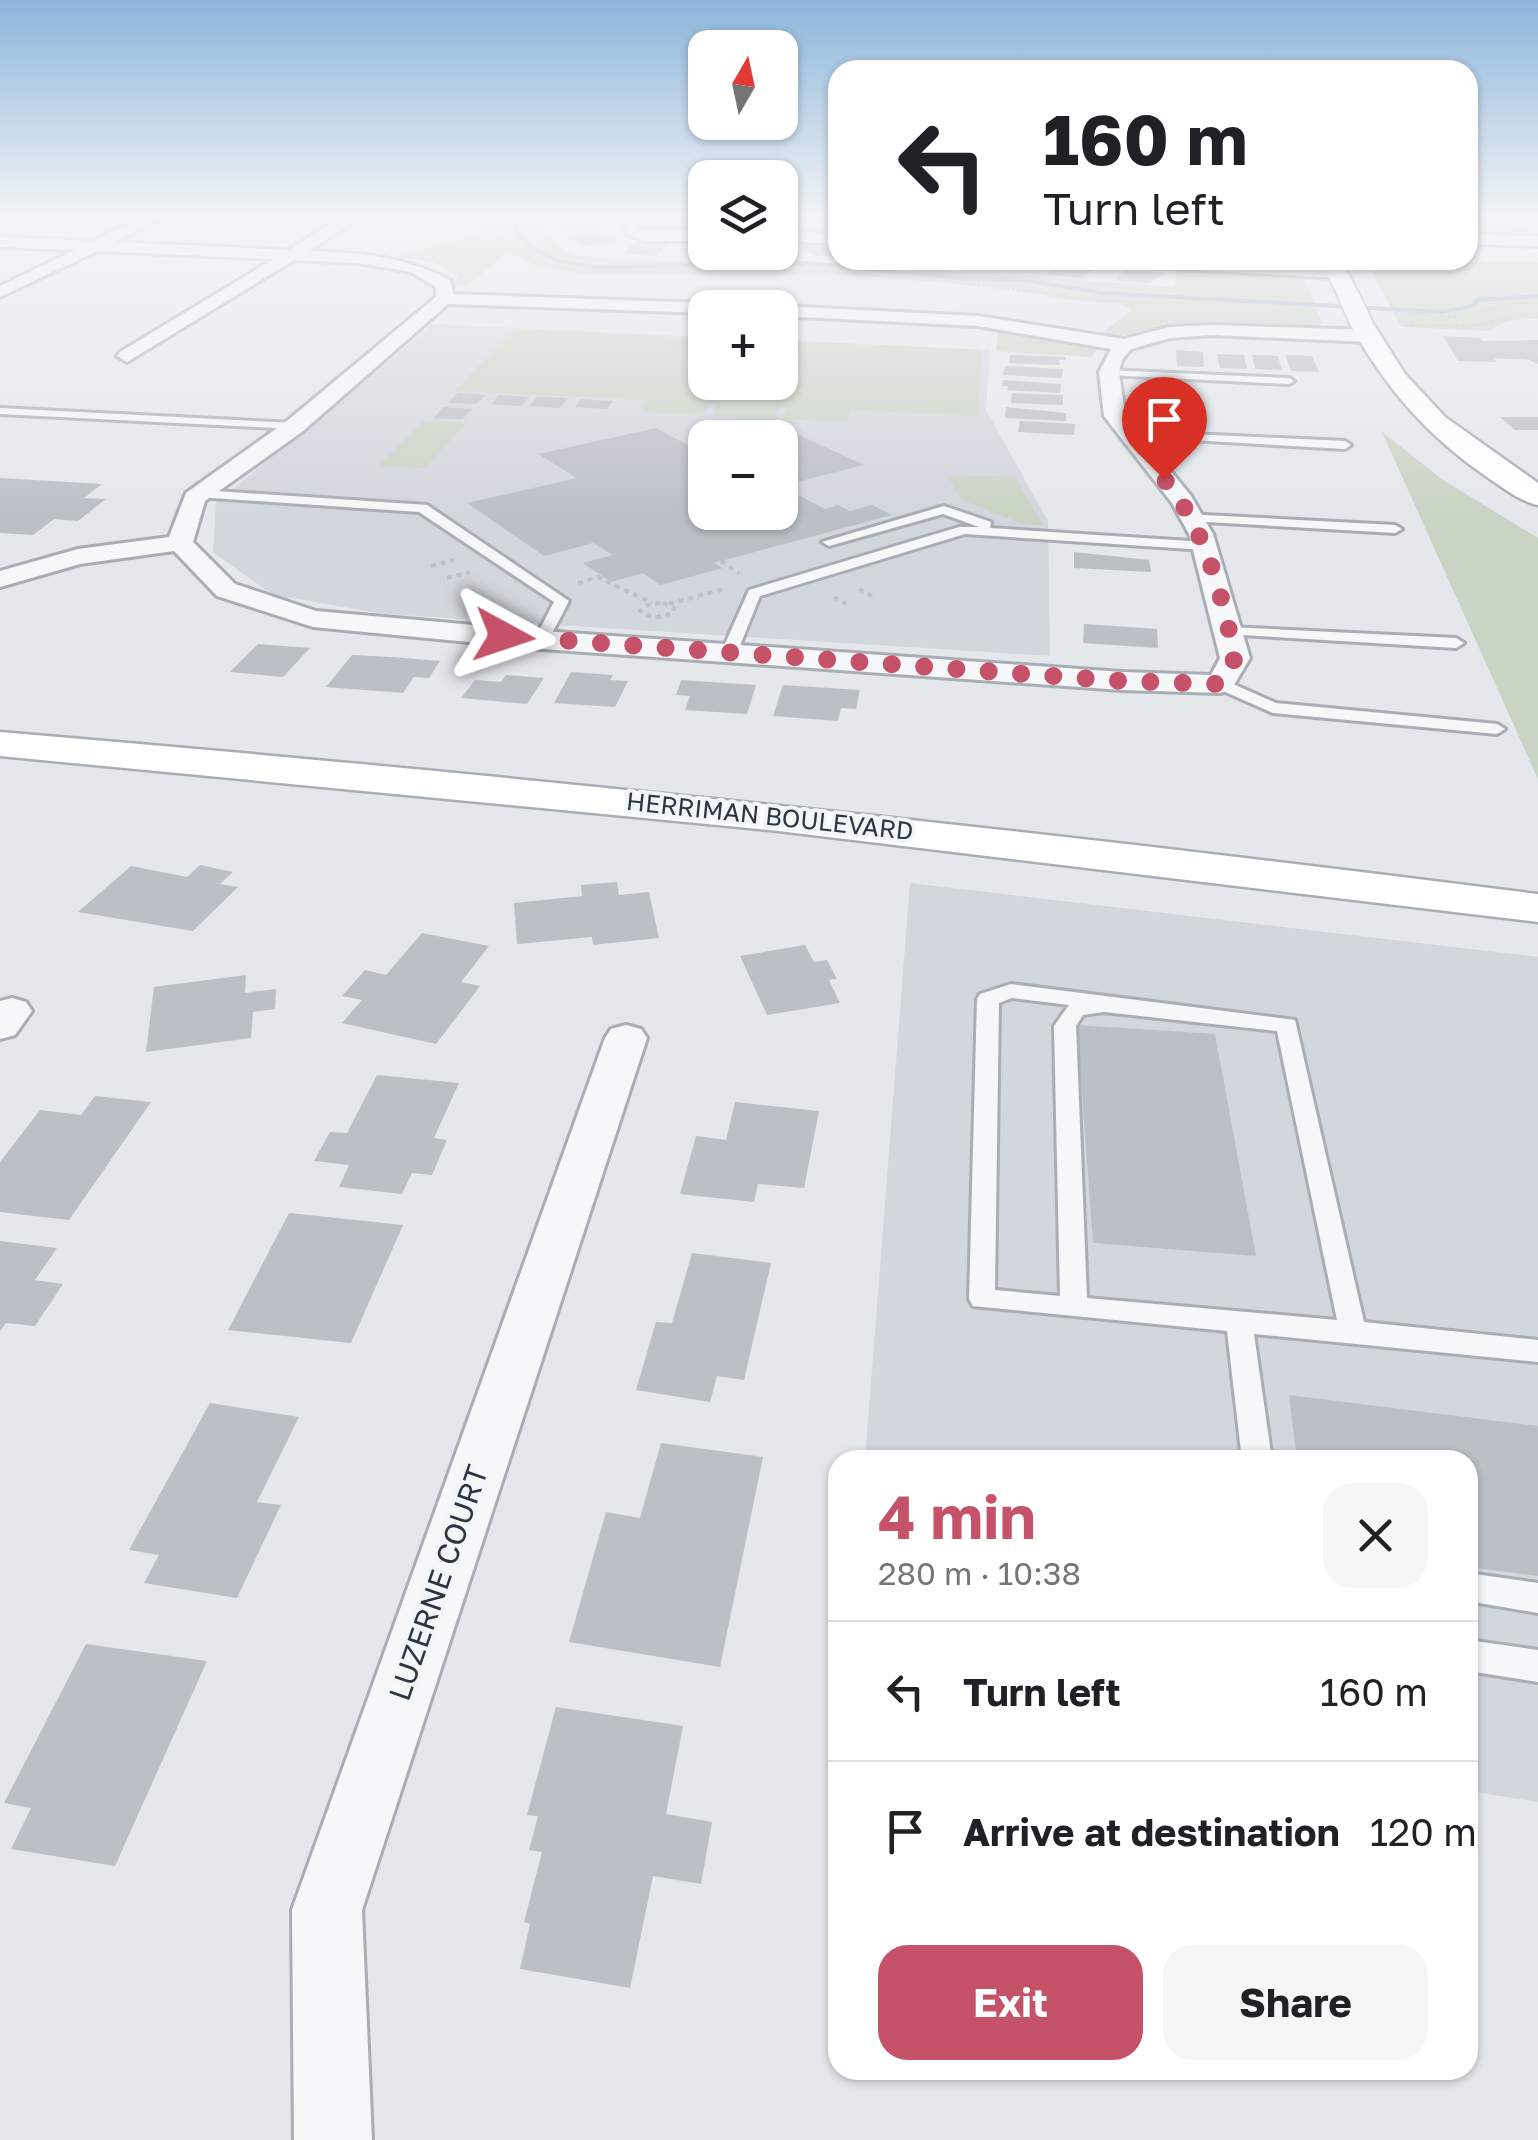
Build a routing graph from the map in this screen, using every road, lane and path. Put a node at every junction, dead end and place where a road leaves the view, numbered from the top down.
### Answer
1 (195, 314) edge
2 (427, 314) edge
3 (843, 314) edge
4 (1357, 314) edge
5 (1415, 314) edge
6 (1470, 314) edge
7 (1529, 314) edge
8 (1360, 319) junction
9 (1406, 326) dead end
10 (1124, 345) junction
11 (127, 356) dead end
12 (1109, 372) junction
13 (1289, 381) dead end
14 (0, 411) edge
15 (295, 426) junction
16 (1126, 434) junction
17 (1346, 445) dead end
18 (200, 494) junction
19 (1538, 496) edge
20 (1190, 517) junction
21 (1395, 529) dead end
22 (1008, 533) junction
23 (829, 542) dead end
24 (180, 544) junction
25 (1205, 546) junction
26 (0, 579) edge
27 (572, 584) dead end
28 (738, 585) dead end
29 (652, 604) junction
30 (668, 604) junction
31 (1230, 631) junction
32 (542, 640) junction
33 (1456, 643) dead end
34 (729, 652) junction
35 (1220, 684) junction
36 (1497, 728) dead end
37 (0, 744) edge
38 (1538, 908) edge
39 (1104, 1005) junction
40 (626, 1038) dead end
41 (1074, 1307) junction
42 (1239, 1322) junction
43 (1353, 1332) junction
44 (1538, 1352) edge
45 (1255, 1450) edge
46 (1478, 1589) edge
47 (1538, 1598) edge
48 (1478, 1657) edge
49 (1538, 1666) edge
50 (333, 2140) edge

1 - 11 street
2 - 15 street
3 - 10 street
4 - 8 main road
5 - 6 path
7 - 9 path
8 - 10 street
8 - 19 main road
10 - 12 street
12 - 13 lane
12 - 16 street
14 - 15 lane
15 - 18 street
16 - 17 lane
16 - 20 street
18 - 24 street
18 - 32 lane
20 - 21 lane
20 - 25 street
22 - 23 lane
22 - 25 lane
22 - 34 lane
24 - 26 street
24 - 32 street
25 - 31 street
27 - 29 path
28 - 30 path
29 - 30 path
29 - 30 path
31 - 33 lane
31 - 35 street
32 - 34 street
34 - 35 street
35 - 36 lane
37 - 38 main road, HERRIMAN BOULEVARD
39 - 41 lane
39 - 41 lane
39 - 43 lane
40 - 50 street, LUZERNE COURT
41 - 42 lane
42 - 43 lane
42 - 45 lane
43 - 44 lane
46 - 47 lane
48 - 49 lane

